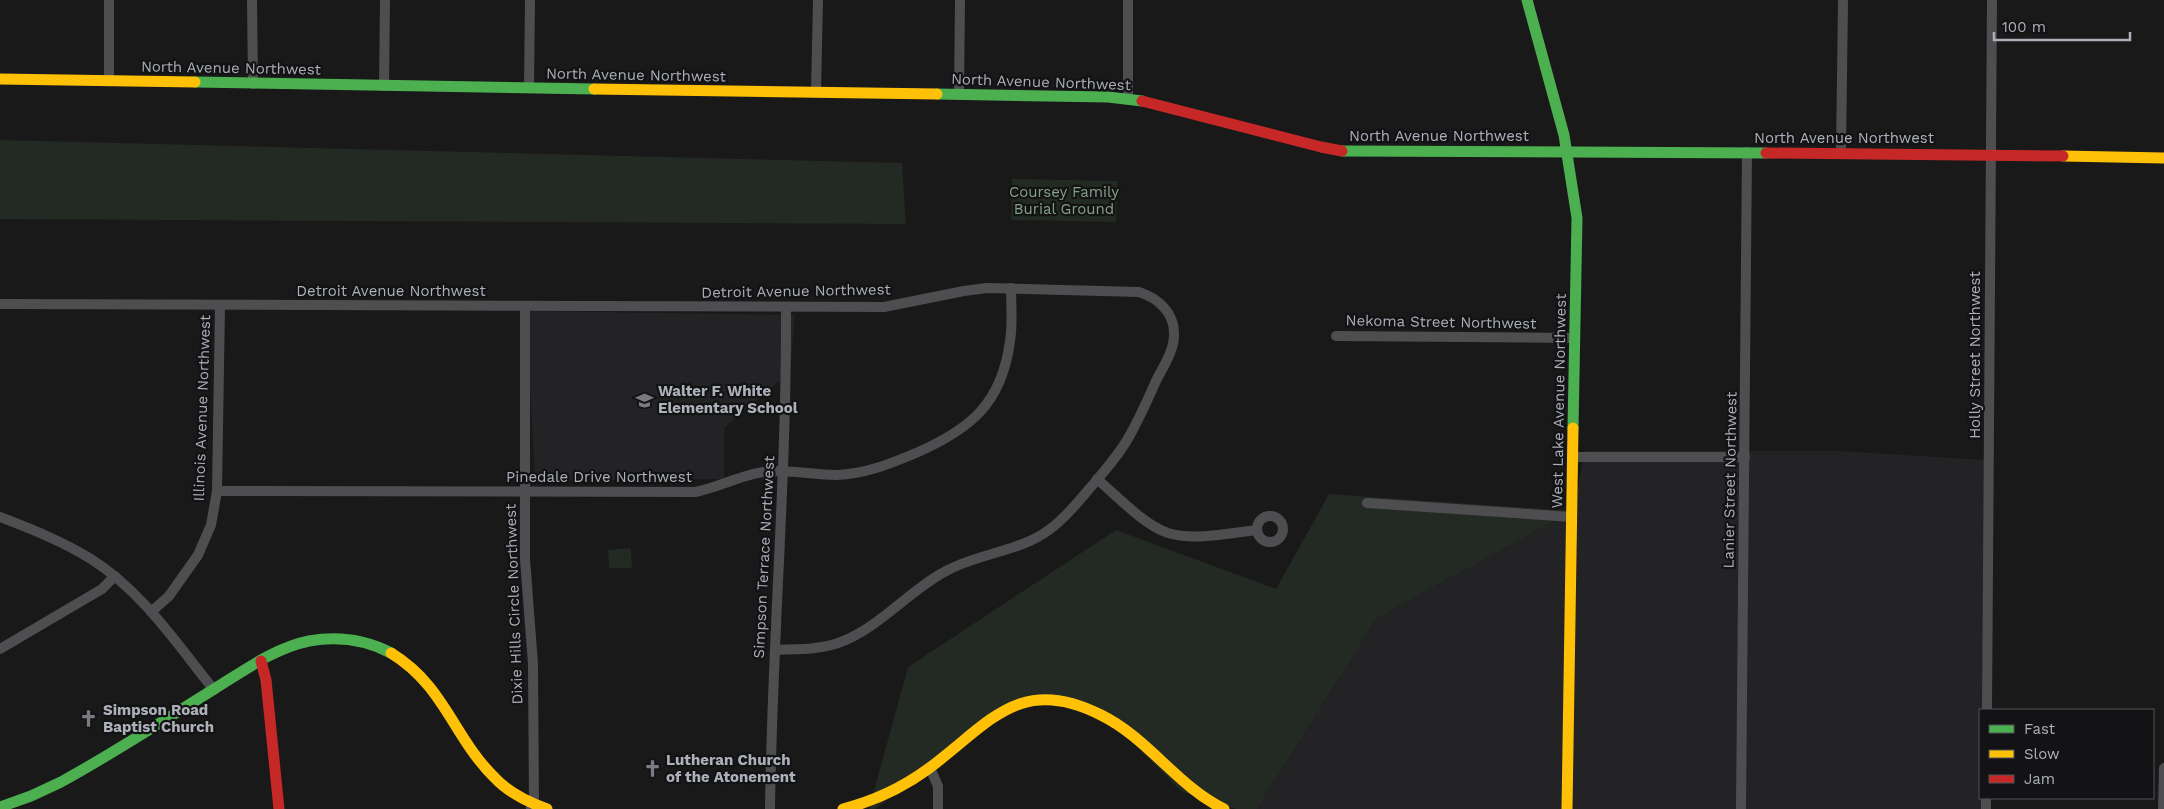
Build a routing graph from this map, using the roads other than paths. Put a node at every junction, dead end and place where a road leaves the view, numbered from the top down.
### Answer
1 (109, 0) edge
2 (252, 0) edge
3 (385, 0) edge
4 (530, 0) edge
5 (818, 0) edge
6 (960, 0) edge
7 (1128, 0) edge
8 (1527, 0) edge
9 (1843, 0) edge
10 (1992, 0) edge
11 (0, 79) edge
12 (109, 81) junction
13 (253, 84) junction
14 (384, 86) junction
15 (529, 88) junction
16 (816, 92) junction
17 (959, 94) junction
18 (1128, 98) junction
19 (1569, 152) junction
20 (1747, 152) junction
21 (1841, 153) junction
22 (1991, 154) junction
23 (2164, 158) edge
24 (1011, 288) junction
25 (0, 304) edge
26 (220, 305) junction
27 (525, 306) junction
28 (786, 307) junction
29 (1336, 336) dead end
30 (1575, 338) junction
31 (1573, 457) junction
32 (1745, 457) junction
33 (783, 472) junction
34 (1097, 479) junction
35 (217, 491) junction
36 (524, 492) junction
37 (1367, 503) dead end
38 (0, 516) edge
39 (1572, 517) junction
40 (1257, 530) dead end
41 (115, 576) junction
42 (151, 612) junction
43 (0, 649) edge
44 (775, 650) junction
45 (261, 661) junction
46 (214, 690) junction
47 (1987, 709) edge
48 (930, 768) junction
49 (2164, 768) edge
50 (0, 807) edge
51 (532, 807) edge
52 (279, 809) edge
53 (547, 809) edge
54 (770, 809) edge
55 (843, 809) edge
56 (938, 809) edge
57 (1222, 809) edge
58 (1566, 809) edge
59 (1741, 809) edge
60 (2163, 809) edge

1 - 12 street
2 - 13 street
3 - 14 street
4 - 15 street
5 - 16 street
6 - 17 street
7 - 18 street
8 - 19 street, West Lake Avenue Northwest
9 - 21 street
10 - 22 street, Holly Street Northwest
11 - 12 street, North Avenue Northwest
12 - 13 street, North Avenue Northwest
13 - 14 street, North Avenue Northwest
14 - 15 street, North Avenue Northwest
15 - 16 street, North Avenue Northwest
16 - 17 street, North Avenue Northwest
17 - 18 street, North Avenue Northwest
18 - 19 street, North Avenue Northwest
19 - 20 street, North Avenue Northwest
19 - 30 street, West Lake Avenue Northwest
20 - 21 street, North Avenue Northwest
20 - 32 street, Lanier Street Northwest
21 - 22 street, North Avenue Northwest
22 - 23 street, North Avenue Northwest
22 - 47 street, Holly Street Northwest
24 - 28 street, Detroit Avenue Northwest
24 - 33 street, Pinedale Drive Northwest
24 - 34 street, Detroit Avenue Northwest
25 - 26 street, Detroit Avenue Northwest
26 - 27 street, Detroit Avenue Northwest
26 - 35 street, Illinois Avenue Northwest
27 - 28 street, Detroit Avenue Northwest
27 - 36 street, Dixie Hills Circle Northwest
28 - 33 street, Simpson Terrace Northwest
29 - 30 street, Nekoma Street Northwest
30 - 31 street, West Lake Avenue Northwest
31 - 32 street
31 - 39 street, West Lake Avenue Northwest
32 - 59 street, Lanier Street Northwest
33 - 36 street, Pinedale Drive Northwest
33 - 44 street, Simpson Terrace Northwest
34 - 40 street
34 - 44 street, Detroit Avenue Northwest
35 - 36 street, Pinedale Drive Northwest
35 - 42 street, Illinois Avenue Northwest
36 - 51 street, Dixie Hills Circle Northwest
37 - 39 street
38 - 41 street
39 - 58 street, West Lake Avenue Northwest
41 - 42 street
41 - 43 street
42 - 46 street
44 - 54 street, Simpson Terrace Northwest
45 - 46 street
45 - 51 street
45 - 52 street
46 - 50 street
48 - 55 street
48 - 56 street
48 - 57 street
49 - 60 street
51 - 53 street

